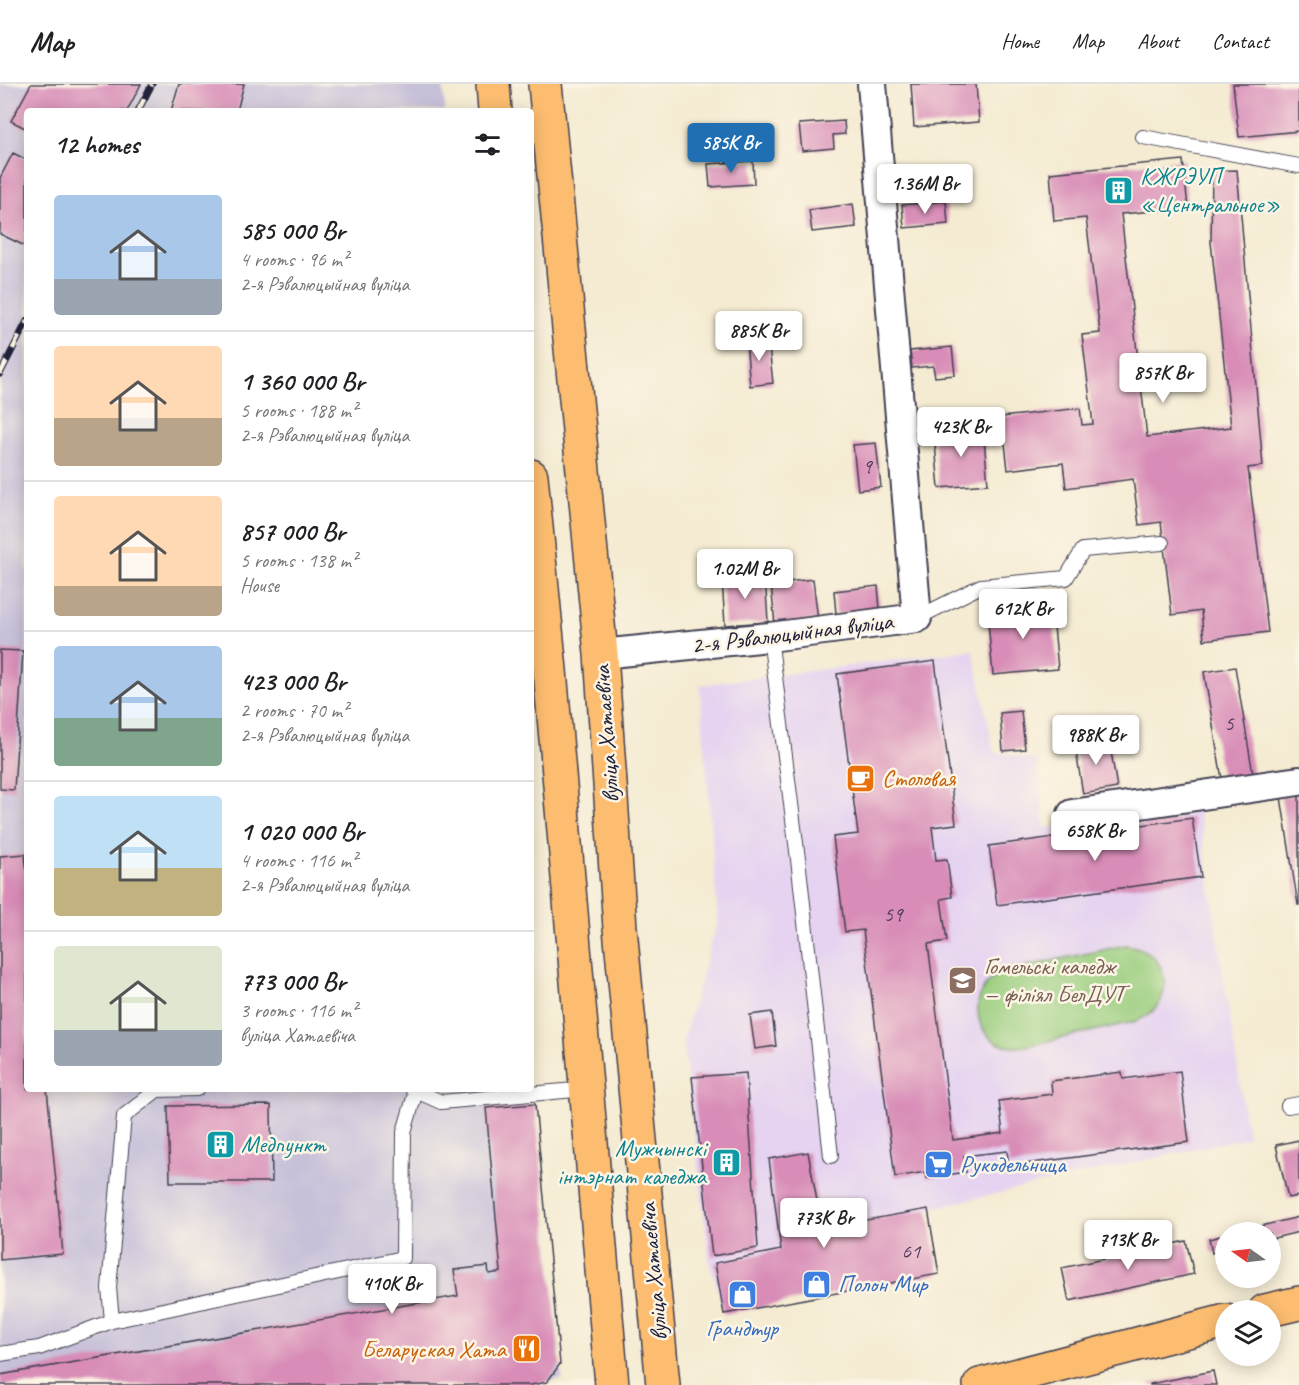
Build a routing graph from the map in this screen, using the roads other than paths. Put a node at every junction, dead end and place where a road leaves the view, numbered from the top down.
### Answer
1 (493, 84) edge
2 (546, 84) edge
3 (872, 84) edge
4 (495, 108) edge
5 (1143, 137) dead end
6 (1299, 166) edge
7 (534, 509) edge
8 (1162, 543) dead end
9 (917, 618) junction
10 (770, 636) junction
11 (601, 654) junction
12 (1299, 781) edge
13 (1072, 814) dead end
14 (586, 1089) junction
15 (154, 1092) edge
16 (414, 1092) edge
17 (418, 1092) edge
18 (831, 1156) dead end
19 (1299, 1303) edge
20 (1281, 1307) edge
21 (112, 1322) junction
22 (1215, 1324) edge
23 (0, 1354) edge
24 (612, 1385) edge
25 (663, 1385) edge
26 (980, 1385) edge

1 - 4 main road
2 - 11 main road, вуліца Хатаевіча
3 - 9 street, 2-я Рэвалюцыйная вуліца
5 - 6 lane
7 - 14 main road, вуліца Хатаевіча
8 - 9 lane
9 - 10 street, 2-я Рэвалюцыйная вуліца
10 - 11 street, 2-я Рэвалюцыйная вуліца
10 - 18 lane
11 - 25 main road, вуліца Хатаевіча
12 - 13 street
14 - 17 lane
14 - 24 main road, вуліца Хатаевіча
15 - 21 lane
16 - 21 lane
19 - 20 main road
21 - 23 lane
22 - 26 main road

